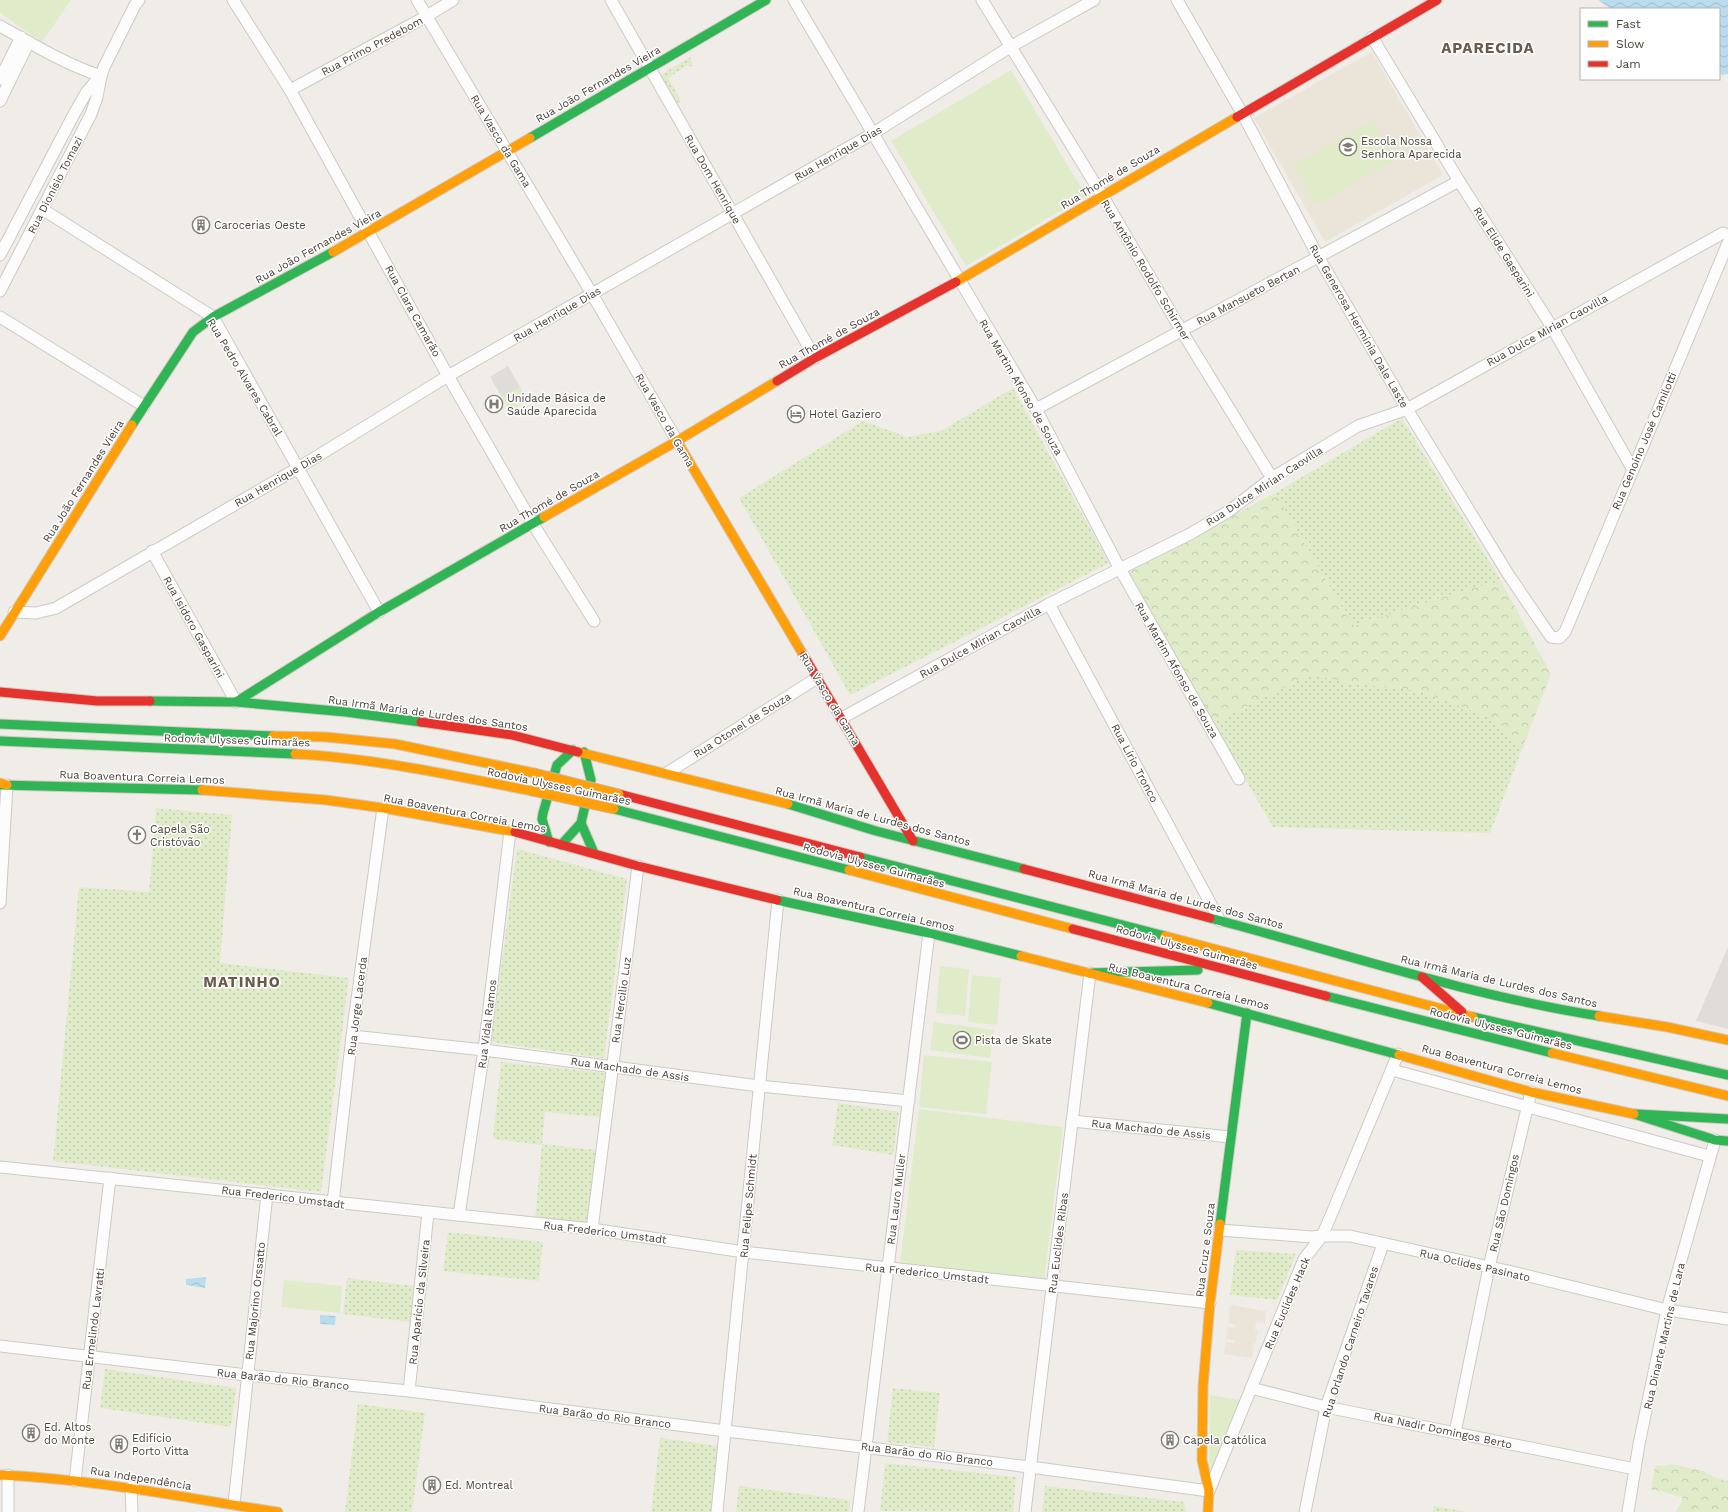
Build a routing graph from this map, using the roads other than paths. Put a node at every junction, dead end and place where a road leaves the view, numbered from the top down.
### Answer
1 (139, 0) edge
2 (233, 0) edge
3 (417, 0) edge
4 (453, 0) edge
5 (611, 0) edge
6 (766, 0) edge
7 (794, 0) edge
8 (982, 0) edge
9 (1094, 0) edge
10 (1177, 0) edge
11 (1437, 0) edge
12 (427, 16) junction
13 (0, 26) edge
14 (1372, 37) junction
15 (25, 40) junction
16 (1010, 46) junction
17 (649, 68) junction
18 (100, 76) junction
19 (0, 79) edge
20 (290, 90) junction
21 (0, 101) edge
22 (1242, 113) junction
23 (872, 134) junction
24 (506, 150) junction
25 (1459, 181) junction
26 (1102, 195) junction
27 (42, 209) junction
28 (734, 214) junction
29 (369, 232) junction
30 (1728, 235) edge
31 (1728, 242) edge
32 (0, 255) edge
33 (1319, 258) junction
34 (959, 280) junction
35 (0, 291) edge
36 (592, 294) junction
37 (0, 317) edge
38 (213, 317) junction
39 (1552, 327) junction
40 (1181, 330) junction
41 (815, 358) junction
42 (448, 376) junction
43 (144, 406) junction
44 (1036, 409) junction
45 (1407, 409) junction
46 (677, 441) junction
47 (298, 468) junction
48 (1632, 468) junction
49 (1272, 478) junction
50 (533, 524) junction
51 (152, 552) junction
52 (1120, 569) junction
53 (1049, 604) junction
54 (14, 612) junction
55 (379, 612) junction
56 (594, 621) dead end
57 (0, 636) edge
58 (1559, 638) joint
59 (817, 678) junction
60 (0, 692) edge
61 (236, 702) junction
62 (842, 718) junction
63 (0, 724) edge
64 (0, 741) edge
65 (546, 743) junction
66 (573, 750) junction
67 (584, 752) junction
68 (615, 760) junction
69 (557, 765) junction
70 (666, 773) junction
71 (597, 775) junction
72 (1239, 779) dead end
73 (2, 784) edge
74 (383, 808) junction
75 (581, 823) junction
76 (533, 827) junction
77 (510, 831) junction
78 (913, 841) junction
79 (550, 842) junction
80 (561, 845) junction
81 (594, 853) junction
82 (638, 866) junction
83 (778, 900) junction
84 (0, 903) edge
85 (1220, 921) junction
86 (929, 933) junction
87 (1223, 969) junction
88 (1090, 973) junction
89 (1422, 977) junction
90 (1247, 1013) junction
91 (1466, 1015) junction
92 (352, 1036) junction
93 (1728, 1040) edge
94 (484, 1050) junction
95 (1398, 1054) junction
96 (612, 1066) junction
97 (1392, 1070) junction
98 (1728, 1076) edge
99 (759, 1086) junction
100 (1531, 1092) junction
101 (1728, 1096) edge
102 (908, 1101) junction
103 (1527, 1106) junction
104 (1636, 1114) junction
105 (1728, 1120) edge
106 (1072, 1121) junction
107 (1230, 1137) junction
108 (1715, 1140) junction
109 (1728, 1141) edge
110 (1709, 1156) junction
111 (0, 1167) edge
112 (110, 1178) junction
113 (267, 1194) junction
114 (333, 1203) junction
115 (428, 1213) junction
116 (459, 1215) junction
117 (592, 1229) junction
118 (1220, 1230) junction
119 (1322, 1236) junction
120 (1383, 1244) junction
121 (744, 1252) junction
122 (1489, 1267) junction
123 (888, 1268) junction
124 (1052, 1286) junction
125 (1210, 1303) junction
126 (1668, 1310) junction
127 (1728, 1319) edge
128 (0, 1346) edge
129 (90, 1358) junction
130 (247, 1376) junction
131 (1251, 1388) junction
132 (409, 1391) junction
133 (1326, 1407) junction
134 (726, 1431) junction
135 (1455, 1433) junction
136 (866, 1447) junction
137 (1030, 1466) junction
138 (1635, 1469) junction
139 (4, 1475) edge
140 (75, 1481) junction
141 (131, 1488) junction
142 (1209, 1491) junction
143 (234, 1504) junction
144 (263, 1511) edge
145 (8, 1512) edge
146 (132, 1512) edge
147 (278, 1512) edge
148 (718, 1512) edge
149 (858, 1512) edge
150 (1025, 1512) edge
151 (1208, 1512) edge
152 (1305, 1512) edge
153 (1628, 1512) edge

1 - 18 street, Rua Dionísio Tomazi
2 - 20 street, Rua Clara Camarão
3 - 12 street, Rua Vasco da Gama
4 - 12 street, Rua Primo Predebom
5 - 17 street, Rua Dom Henrique
6 - 17 main road, Rua João Fernandes Vieira
7 - 23 street, Rua Martim Afonso de Souza
8 - 16 street, Rua Antônio Rodolfo Schirmer
9 - 16 street, Rua Henrique Dias
10 - 22 street, Rua Generosa Hermínia Dale Laste
11 - 14 main road, Rua Thomé de Souza
12 - 20 street, Rua Primo Predebom
12 - 24 street, Rua Vasco da Gama
13 - 15 street
14 - 22 main road, Rua Thomé de Souza
14 - 25 street, Rua Elide Gasparini
15 - 18 street
15 - 19 street
15 - 21 street
16 - 23 street, Rua Henrique Dias
16 - 26 street, Rua Antônio Rodolfo Schirmer
17 - 24 main road, Rua João Fernandes Vieira
17 - 28 street, Rua Dom Henrique
18 - 27 street, Rua Dionísio Tomazi
18 - 32 street, Rua Dionísio Tomazi
20 - 29 street, Rua Clara Camarão
22 - 26 main road, Rua Thomé de Souza
22 - 33 street, Rua Generosa Hermínia Dale Laste
23 - 28 street, Rua Henrique Dias
23 - 34 street, Rua Martim Afonso de Souza
24 - 29 main road, Rua João Fernandes Vieira
24 - 36 street, Rua Vasco da Gama
25 - 33 street, Rua Mansueto Bertan
25 - 39 street, Rua Elide Gasparini
26 - 34 main road, Rua Thomé de Souza
26 - 40 street, Rua Antônio Rodolfo Schirmer
27 - 35 street, Rua Dionísio Tomazi
27 - 38 street, Rua Pedro Alvares Cabral
28 - 36 street, Rua Henrique Dias
28 - 41 street, Rua Dom Henrique
29 - 38 main road, Rua João Fernandes Vieira
29 - 42 street, Rua Clara Camarão
30 - 39 street, Rua Dulce Mirian Caovilla
31 - 48 street, Rua Genoíno José Camilotti
33 - 40 street, Rua Mansueto Bertan
33 - 45 street, Rua Generosa Hermínia Dale Laste
34 - 41 main road, Rua Thomé de Souza
34 - 44 street, Rua Martim Afonso de Souza
36 - 42 street, Rua Henrique Dias
36 - 46 street, Rua Vasco da Gama
37 - 43 street
38 - 43 main road, Rua João Fernandes Vieira
38 - 47 street, Rua Pedro Alvares Cabral
39 - 45 street, Rua Dulce Mirian Caovilla
39 - 48 street, Rua Elide Gasparini
40 - 44 street, Rua Mansueto Bertan
40 - 49 street, Rua Antônio Rodolfo Schirmer
41 - 46 main road, Rua Thomé de Souza
42 - 47 street, Rua Henrique Dias
42 - 50 street, Rua Clara Camarão
43 - 54 main road, Rua João Fernandes Vieira
44 - 52 street, Rua Martim Afonso de Souza
45 - 49 street, Rua Dulce Mirian Caovilla
45 - 58 street, Rua Generosa Hermínia Dale Laste
46 - 50 main road, Rua Thomé de Souza
46 - 59 main road, Rua Vasco da Gama
47 - 51 street, Rua Henrique Dias
47 - 55 street, Rua Pedro Alvares Cabral
48 - 58 street, Rua Genoíno José Camilotti
49 - 52 street, Rua Dulce Mirian Caovilla
50 - 55 main road, Rua Thomé de Souza
50 - 56 street, Rua Clara Camarão
51 - 54 street, Rua Henrique Dias
51 - 61 street, Rua Isidoro Gasparini
52 - 53 street, Rua Dulce Mirian Caovilla
52 - 72 street, Rua Martim Afonso de Souza
53 - 62 street, Rua Dulce Mirian Caovilla
53 - 85 street, Rua Lírio Tronco
54 - 57 main road, Rua João Fernandes Vieira
55 - 61 main road, Rua Thomé de Souza
59 - 62 main road, Rua Vasco da Gama
59 - 70 street, Rua Otonel de Souza
60 - 61 main road, Rua Irmã Maria de Lurdes dos Santos
61 - 65 main road, Rua Irmã Maria de Lurdes dos Santos
62 - 78 main road, Rua Vasco da Gama
63 - 91 main road, Rodovia Ulysses Guimarães, bridge
64 - 87 main road, Rodovia Ulysses Guimarães, bridge
65 - 66 main road, Rua Irmã Maria de Lurdes dos Santos
65 - 69 main road
66 - 67 main road, Rua Irmã Maria de Lurdes dos Santos
66 - 69 main road
67 - 68 main road, Rua Irmã Maria de Lurdes dos Santos
67 - 71 main road
68 - 70 main road, Rua Irmã Maria de Lurdes dos Santos
68 - 71 main road
69 - 76 main road
70 - 78 main road, Rua Irmã Maria de Lurdes dos Santos
71 - 75 main road
73 - 74 main road, Rua Boaventura Correia Lemos
73 - 84 street
74 - 77 main road, Rua Boaventura Correia Lemos
74 - 92 street, Rua Jorge Lacerda
75 - 80 main road
75 - 81 main road
76 - 77 main road, Rua Boaventura Correia Lemos
76 - 79 main road, Rua Boaventura Correia Lemos
76 - 79 main road
77 - 94 street, Rua Vidal Ramos
78 - 85 main road, Rua Irmã Maria de Lurdes dos Santos
79 - 80 main road, Rua Boaventura Correia Lemos
80 - 81 main road, Rua Boaventura Correia Lemos
81 - 82 main road, Rua Boaventura Correia Lemos
82 - 83 main road, Rua Boaventura Correia Lemos
82 - 96 street, Rua Hercilio Luz
83 - 86 main road, Rua Boaventura Correia Lemos
83 - 99 street, Rua Felipe Schmidt
85 - 89 main road, Rua Irmã Maria de Lurdes dos Santos
86 - 88 main road, Rua Boaventura Correia Lemos
86 - 102 street, Rua Lauro Muller
87 - 88 main road
87 - 101 main road, Rodovia Ulysses Guimarães
88 - 90 main road, Rua Boaventura Correia Lemos
88 - 106 street, Rua Euclides Ribas
89 - 91 main road
89 - 93 main road, Rua Irmã Maria de Lurdes dos Santos
90 - 95 main road, Rua Boaventura Correia Lemos
90 - 107 main road, Rua Cruz e Souza
91 - 98 main road, Rodovia Ulysses Guimarães
92 - 94 street, Rua Machado de Assis
92 - 114 street, Rua Jorge Lacerda
94 - 96 street, Rua Machado de Assis
94 - 116 street, Rua Vidal Ramos
95 - 97 street, Rua Euclides Hack
95 - 100 main road, Rua Boaventura Correia Lemos
96 - 99 street, Rua Machado de Assis
96 - 117 street, Rua Hercilio Luz
97 - 103 street
97 - 119 street, Rua Euclides Hack
99 - 102 street, Rua Machado de Assis
99 - 121 street, Rua Felipe Schmidt
100 - 103 street, Rua São Domingos
100 - 104 main road, Rua Boaventura Correia Lemos
102 - 123 street, Rua Lauro Muller
103 - 110 street
103 - 122 street, Rua São Domingos
104 - 105 main road
104 - 108 main road, Rua Boaventura Correia Lemos
106 - 107 street, Rua Machado de Assis
106 - 124 street, Rua Euclides Ribas
107 - 118 main road, Rua Cruz e Souza
108 - 109 main road, Rua Boaventura Correia Lemos
108 - 110 street, Rua Dinarte Martins de Lara
110 - 126 street, Rua Dinarte Martins de Lara
111 - 112 street, Rua Frederico Umstadt
112 - 113 street, Rua Frederico Umstadt
112 - 129 street, Rua Ermelindo Lavratti
113 - 114 street, Rua Frederico Umstadt
113 - 130 street, Rua Majorino Orssatto
114 - 115 street, Rua Frederico Umstadt
115 - 116 street, Rua Frederico Umstadt
115 - 132 street, Rua Aparício da Silveira
116 - 117 street, Rua Frederico Umstadt
117 - 121 street, Rua Frederico Umstadt
118 - 119 street, Rua Oclides Pasinato
118 - 125 main road, Rua Cruz e Souza
119 - 120 street, Rua Oclides Pasinato
119 - 131 street, Rua Euclides Hack
120 - 122 street, Rua Oclides Pasinato
120 - 133 street, Rua Orlando Carneiro Tavares
121 - 123 street, Rua Frederico Umstadt
121 - 134 street, Rua Felipe Schmidt
122 - 126 street, Rua Oclides Pasinato
122 - 135 street, Rua São Domingos
123 - 124 street, Rua Frederico Umstadt
123 - 136 street, Rua Lauro Muller
124 - 125 street, Rua Frederico Umstadt
124 - 137 street, Rua Euclides Ribas
125 - 142 main road, Rua Cruz e Souza
126 - 127 street, Rua Oclides Pasinato
126 - 138 street, Rua Dinarte Martins de Lara
128 - 129 street, Rua Barão do Rio Branco
129 - 130 street, Rua Barão do Rio Branco
129 - 140 street, Rua Ermelindo Lavratti
130 - 132 street, Rua Barão do Rio Branco
130 - 143 street, Rua Majorino Orssatto
131 - 133 street, Rua Nadir Domingos Berto
131 - 142 street, Rua Euclides Hack
132 - 134 street, Rua Barão do Rio Branco
133 - 135 street, Rua Nadir Domingos Berto
133 - 152 street, Rua Orlando Carneiro Tavares
134 - 136 street, Rua Barão do Rio Branco
134 - 148 street, Rua Felipe Schmidt
135 - 138 street, Rua Nadir Domingos Berto
136 - 137 street, Rua Barão do Rio Branco
136 - 149 street, Rua Lauro Muller
137 - 142 street, Rua Barão do Rio Branco
137 - 150 street, Rua Euclides Ribas
138 - 153 street, Rua Dinarte Martins de Lara
139 - 140 main road, Rua Independência
139 - 145 street
140 - 141 main road, Rua Independência
141 - 143 main road, Rua Independência
141 - 146 street
142 - 151 main road, Rua Euclides Hack
143 - 144 main road, Rua Independência
144 - 147 main road, Rua Independência

